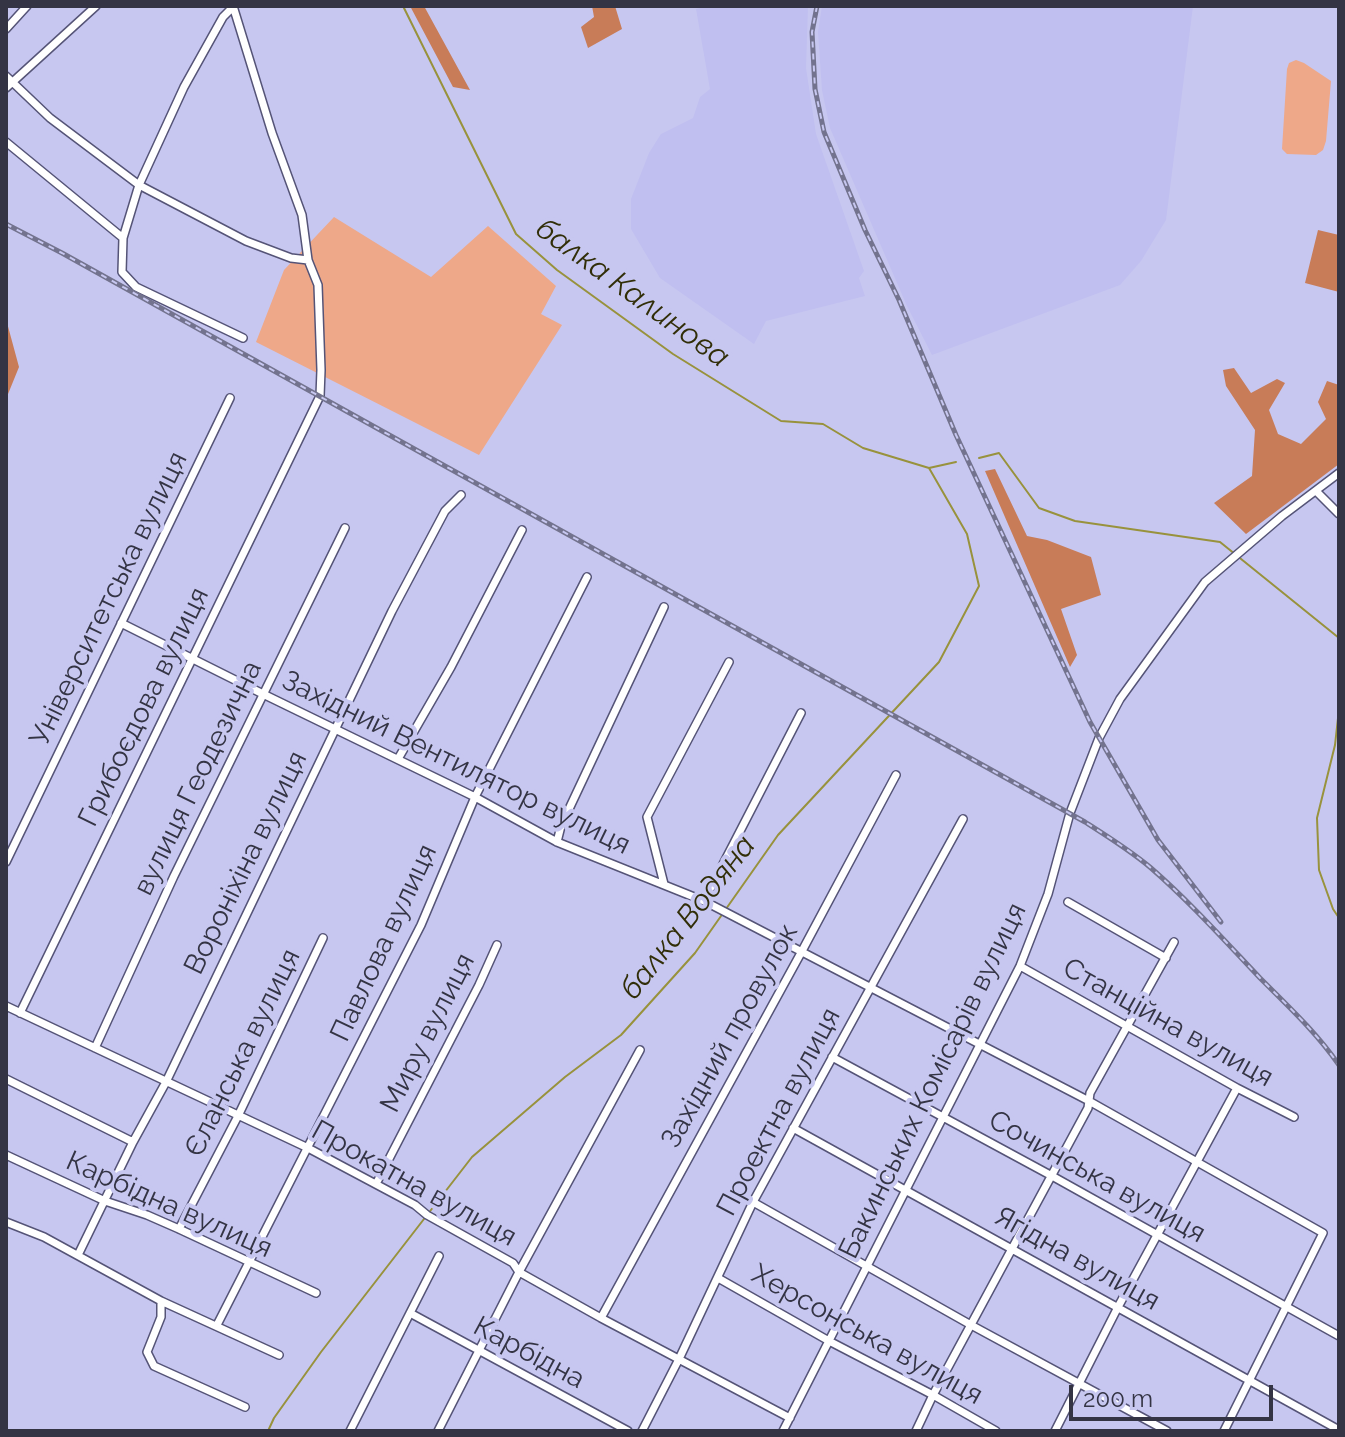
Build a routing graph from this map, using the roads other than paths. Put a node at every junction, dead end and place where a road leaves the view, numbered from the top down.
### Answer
1 (27, 6) edge
2 (96, 6) edge
3 (233, 6) edge
4 (6, 29) edge
5 (8, 82) edge
6 (6, 142) edge
7 (139, 185) junction
8 (123, 238) junction
9 (308, 260) junction
10 (243, 338) dead end
11 (230, 398) dead end
12 (1339, 473) edge
13 (1316, 491) junction
14 (461, 495) dead end
15 (1339, 514) edge
16 (345, 528) dead end
17 (522, 530) dead end
18 (587, 577) dead end
19 (664, 607) dead end
20 (121, 623) junction
21 (191, 659) junction
22 (729, 662) dead end
23 (263, 694) junction
24 (801, 713) dead end
25 (335, 729) junction
26 (398, 759) junction
27 (896, 775) dead end
28 (475, 797) junction
29 (963, 819) dead end
30 (557, 842) junction
31 (6, 862) edge
32 (664, 884) junction
33 (704, 901) junction
34 (1068, 902) dead end
35 (323, 938) dead end
36 (1174, 942) dead end
37 (497, 945) dead end
38 (802, 951) junction
39 (1166, 958) junction
40 (1020, 966) junction
41 (871, 987) junction
42 (6, 1006) edge
43 (20, 1013) junction
44 (1128, 1027) junction
45 (981, 1043) junction
46 (95, 1048) junction
47 (640, 1050) dead end
48 (832, 1057) junction
49 (6, 1079) edge
50 (166, 1082) junction
51 (1237, 1088) junction
52 (1089, 1101) junction
53 (238, 1116) junction
54 (943, 1117) junction
55 (1294, 1117) dead end
56 (793, 1128) junction
57 (133, 1142) junction
58 (308, 1148) junction
59 (6, 1155) edge
60 (1198, 1161) junction
61 (1052, 1176) junction
62 (376, 1184) junction
63 (906, 1190) junction
64 (105, 1201) junction
65 (753, 1202) junction
66 (6, 1222) edge
67 (179, 1229) junction
68 (1157, 1236) junction
69 (1012, 1249) junction
70 (78, 1255) junction
71 (439, 1256) dead end
72 (250, 1263) junction
73 (867, 1266) junction
74 (519, 1272) junction
75 (718, 1278) junction
76 (316, 1293) dead end
77 (161, 1301) junction
78 (1118, 1307) junction
79 (1286, 1307) junction
80 (410, 1313) junction
81 (601, 1318) junction
82 (217, 1325) junction
83 (971, 1325) junction
84 (1339, 1336) edge
85 (829, 1341) junction
86 (479, 1351) junction
87 (279, 1355) dead end
88 (679, 1359) junction
89 (1250, 1381) junction
90 (1079, 1383) junction
91 (933, 1395) junction
92 (245, 1407) dead end
93 (790, 1418) junction
94 (1339, 1430) edge
95 (350, 1431) edge
96 (439, 1431) edge
97 (628, 1431) edge
98 (642, 1431) edge
99 (783, 1431) edge
100 (916, 1431) edge
101 (996, 1431) edge
102 (1055, 1431) edge
103 (1167, 1431) edge
104 (1224, 1431) edge

1 - 4 street
2 - 5 street
3 - 7 street
3 - 9 street, Грибоєдова вулиця
5 - 7 street
6 - 8 street
7 - 8 street
7 - 9 street
8 - 10 street
9 - 21 street, Грибоєдова вулиця
11 - 20 street, Університетська вулиця
12 - 13 street, Бакинських Комісарів вулиця
13 - 15 street
13 - 40 street, Бакинських Комісарів вулиця
14 - 25 street, Вороніхіна вулиця
16 - 23 street, вулиця Геодезична
17 - 26 street
18 - 28 street, Павлова вулиця
19 - 30 street
20 - 21 street, Західний Вентилятор вулиця
20 - 31 street, Університетська вулиця
21 - 23 street, Західний Вентилятор вулиця
21 - 43 street, Грибоєдова вулиця
22 - 32 street
23 - 25 street, Західний Вентилятор вулиця
23 - 46 street, вулиця Геодезична
24 - 33 street
25 - 26 street, Західний Вентилятор вулиця
25 - 50 street, Вороніхіна вулиця
26 - 28 street, Західний Вентилятор вулиця
27 - 38 street, Західний провулок
28 - 30 street, Західний Вентилятор вулиця
28 - 58 street, Павлова вулиця
29 - 41 street, Проектна вулиця
30 - 32 street, Західний Вентилятор вулиця
32 - 33 street, Західний Вентилятор вулиця
33 - 38 street, Західний Вентилятор вулиця
34 - 39 street
35 - 53 street, Єланська вулиця
36 - 39 street
37 - 62 street, Миру вулиця
38 - 41 street, Західний Вентилятор вулиця
38 - 81 street, Західний провулок
39 - 44 street
40 - 44 street, Станційна вулиця
40 - 45 street, Бакинських Комісарів вулиця
41 - 45 street, Західний Вентилятор вулиця
41 - 48 street, Проектна вулиця
42 - 43 street, Прокатна вулиця
43 - 46 street, Прокатна вулиця
44 - 51 street, Станційна вулиця
44 - 52 street
45 - 52 street, Західний Вентилятор вулиця
45 - 54 street, Бакинських Комісарів вулиця
46 - 50 street, Прокатна вулиця
47 - 74 street
48 - 54 street, Сочинська вулиця
48 - 56 street, Проектна вулиця
49 - 57 street
50 - 53 street, Прокатна вулиця
50 - 57 street, Вороніхіна вулиця
51 - 55 street, Станційна вулиця
51 - 60 street
52 - 60 street, Західний Вентилятор вулиця
52 - 61 street
53 - 58 street, Прокатна вулиця
53 - 67 street, Єланська вулиця
54 - 61 street, Сочинська вулиця
54 - 63 street, Бакинських Комісарів вулиця
56 - 63 street, Ягідна вулиця
56 - 65 street, Проектна вулиця
57 - 64 street, Вороніхіна вулиця
58 - 62 street, Прокатна вулиця
58 - 72 street, Павлова вулиця
59 - 64 street, Карбідна вулиця
60 - 68 street
60 - 79 street, Західний Вентилятор вулиця
61 - 68 street, Сочинська вулиця
61 - 69 street
62 - 74 street, Прокатна вулиця
63 - 69 street, Ягідна вулиця
63 - 73 street, Бакинських Комісарів вулиця
64 - 67 street, Карбідна вулиця
64 - 70 street, Вороніхіна вулиця
65 - 73 street
65 - 75 street, Проектна вулиця
66 - 70 street
67 - 72 street, Карбідна вулиця
68 - 78 street
68 - 79 street, Сочинська вулиця
69 - 78 street, Ягідна вулиця
69 - 83 street
70 - 77 street
71 - 80 street
72 - 76 street, Карбідна вулиця
72 - 82 street, Павлова вулиця
73 - 83 street
73 - 85 street, Бакинських Комісарів вулиця
74 - 81 street, Прокатна вулиця
74 - 86 street
75 - 85 street, Херсонська вулиця
75 - 88 street, Проектна вулиця
77 - 82 street
77 - 92 street
78 - 89 street, Ягідна вулиця
78 - 90 street
79 - 84 street, Сочинська вулиця
79 - 89 street
80 - 86 street, Карбідна
80 - 95 street
81 - 88 street, Прокатна вулиця
82 - 87 street
83 - 90 street
83 - 91 street
85 - 91 street, Херсонська вулиця
85 - 93 street, Бакинських Комісарів вулиця
86 - 96 street
86 - 97 street, Карбідна
88 - 93 street, Прокатна вулиця
88 - 98 street, Проектна вулиця
89 - 94 street, Ягідна вулиця
89 - 104 street
90 - 102 street
90 - 103 street
91 - 100 street
91 - 101 street, Херсонська вулиця
93 - 99 street, Бакинських Комісарів вулиця

